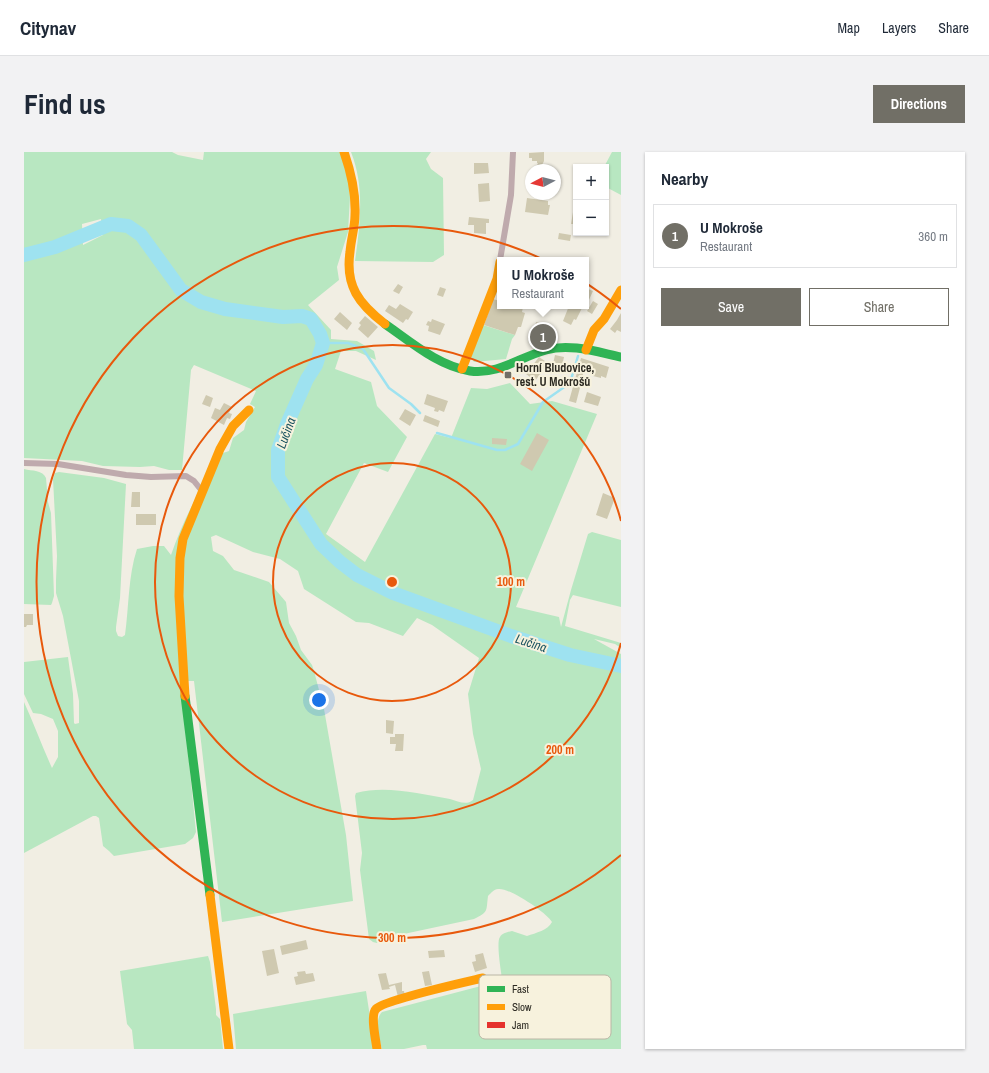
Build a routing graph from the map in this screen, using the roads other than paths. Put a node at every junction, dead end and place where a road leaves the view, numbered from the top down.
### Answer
1 (344, 152) edge
2 (513, 152) edge
3 (501, 257) edge
4 (497, 279) edge
5 (621, 290) edge
6 (586, 350) junction
7 (621, 357) edge
8 (462, 369) junction
9 (249, 410) dead end
10 (24, 463) edge
11 (202, 491) junction
12 (479, 979) edge
13 (229, 1049) edge
14 (377, 1049) edge

1 - 8 street
2 - 3 street
4 - 8 street
5 - 6 street
6 - 7 street
6 - 8 street
9 - 11 street
10 - 11 street
11 - 13 street
12 - 14 street

